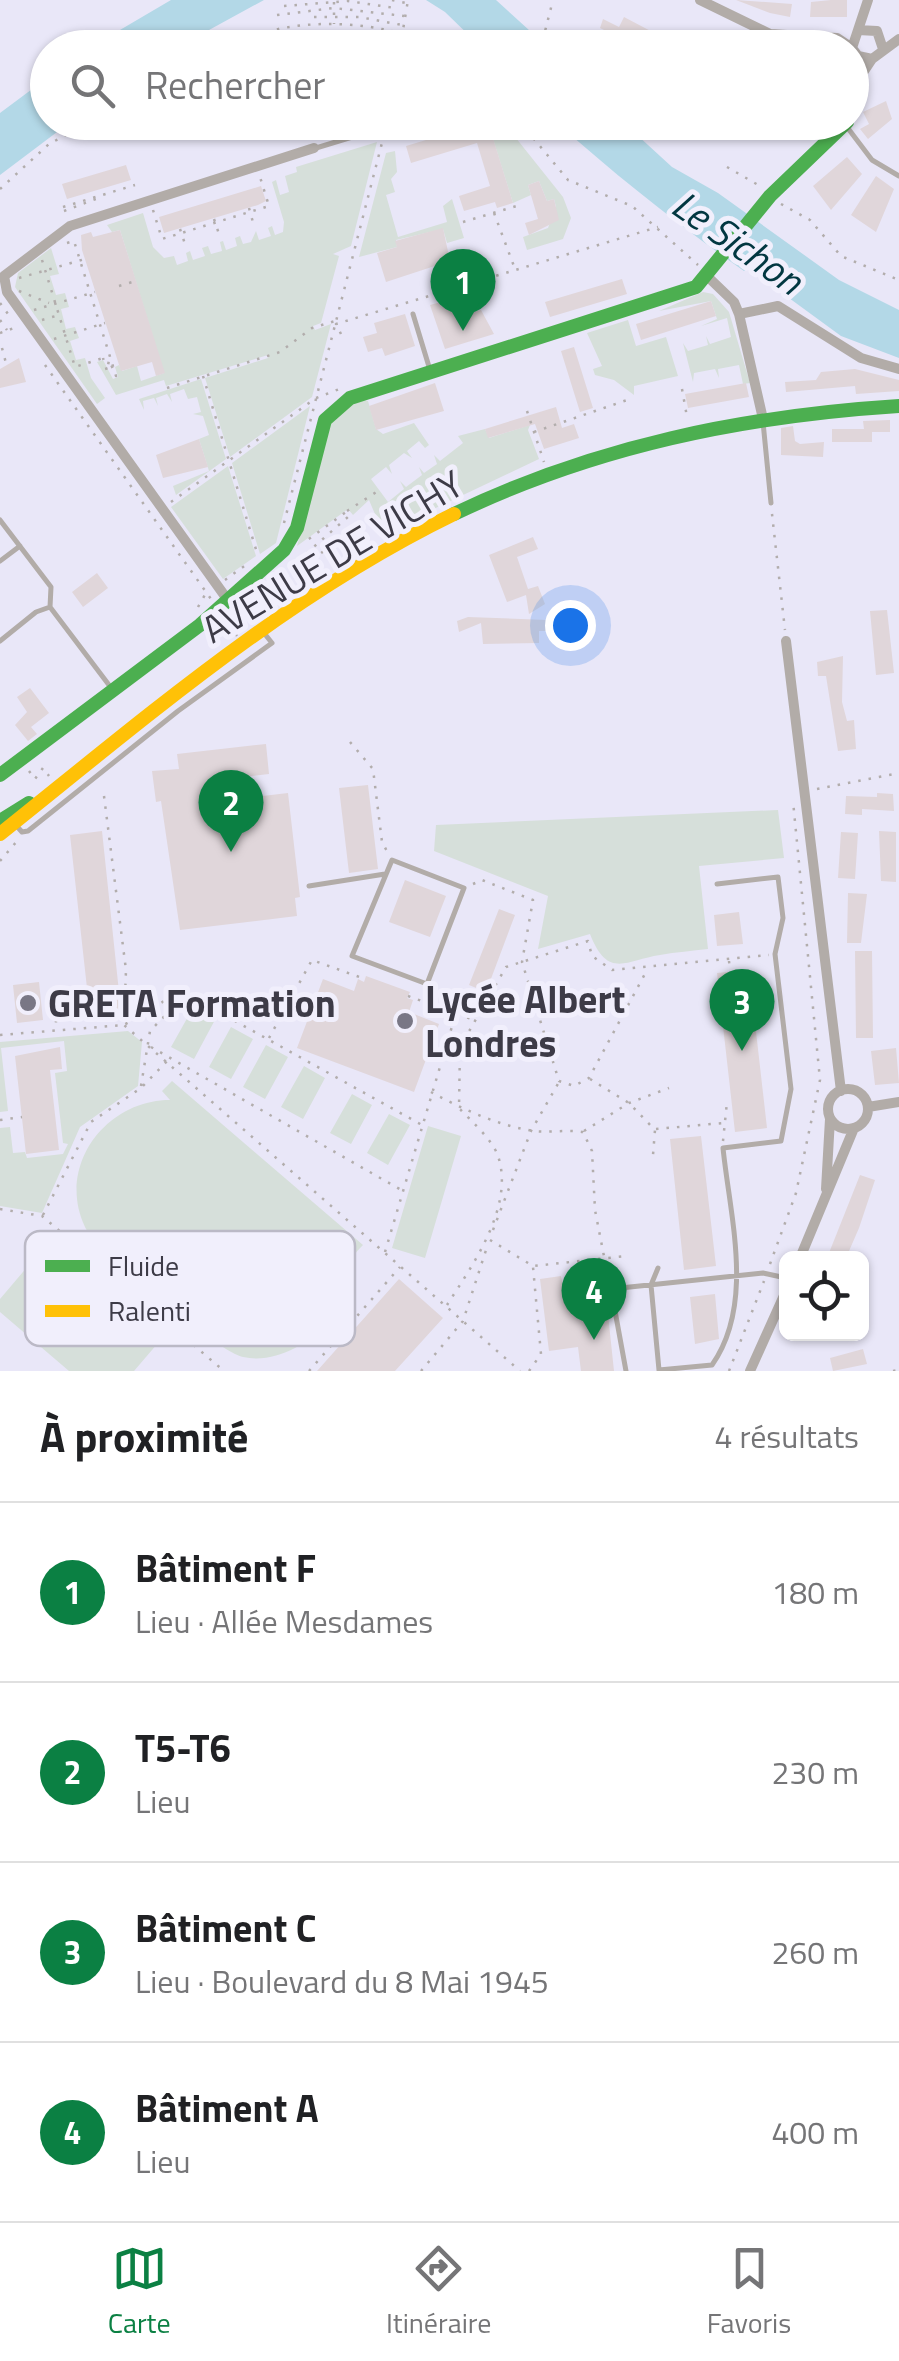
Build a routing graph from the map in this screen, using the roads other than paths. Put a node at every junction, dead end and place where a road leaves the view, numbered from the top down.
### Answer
1 (700, 0) edge
2 (867, 3) edge
3 (762, 30) edge
4 (858, 30) joint
5 (875, 30) junction
6 (899, 37) edge
7 (882, 49) junction
8 (869, 58) edge
9 (872, 59) junction
10 (869, 63) edge
11 (340, 140) edge
12 (827, 140) edge
13 (860, 140) edge
14 (314, 148) joint
15 (899, 176) edge
16 (705, 273) junction
17 (413, 314) dead end
18 (740, 314) junction
19 (899, 369) edge
20 (431, 373) junction
21 (899, 406) edge
22 (763, 419) junction
23 (770, 503) road end
24 (0, 520) edge
25 (20, 546) junction
26 (0, 561) edge
27 (50, 607) junction
28 (223, 612) junction
29 (267, 637) junction
30 (0, 640) edge
31 (786, 642) road end
32 (114, 692) junction
33 (0, 775) edge
34 (12, 822) edge
35 (0, 834) edge
36 (385, 874) junction
37 (717, 884) dead end
38 (310, 886) dead end
39 (841, 1090) junction
40 (899, 1102) edge
41 (868, 1106) junction
42 (830, 1119) junction
43 (854, 1128) junction
44 (825, 1200) junction
45 (803, 1251) edge
46 (658, 1268) dead end
47 (737, 1276) junction
48 (779, 1277) edge
49 (651, 1284) junction
50 (779, 1310) edge
51 (760, 1357) junction
52 (626, 1371) edge
53 (750, 1371) edge
54 (758, 1371) edge

1 - 3 street
2 - 4 street
2 - 5 street
4 - 5 street
5 - 6 street
5 - 7 street
6 - 7 street
7 - 9 street
8 - 9 street
9 - 10 street
11 - 14 lane
12 - 16 street
13 - 15 lane
14 - 28 street
16 - 18 street
16 - 20 street
17 - 20 lane
18 - 19 street
18 - 22 street
20 - 28 street
21 - 22 street, AVENUE DE VICHY
22 - 23 lane
22 - 29 street, AVENUE DE VICHY
24 - 25 lane
25 - 26 lane
25 - 27 lane
27 - 30 lane
27 - 32 lane
28 - 32 street
29 - 34 lane
29 - 34 street, AVENUE DE VICHY
31 - 39 street
32 - 33 street
34 - 35 street, AVENUE DE VICHY
36 - 36 lane
36 - 38 lane
37 - 47 lane
39 - 41 street
39 - 42 street
40 - 41 street
41 - 43 street
42 - 43 street
42 - 44 street
43 - 44 street
44 - 45 street
46 - 49 lane
47 - 48 lane
47 - 49 lane
47 - 49 lane
49 - 52 lane
50 - 51 street
51 - 53 street
51 - 54 street

